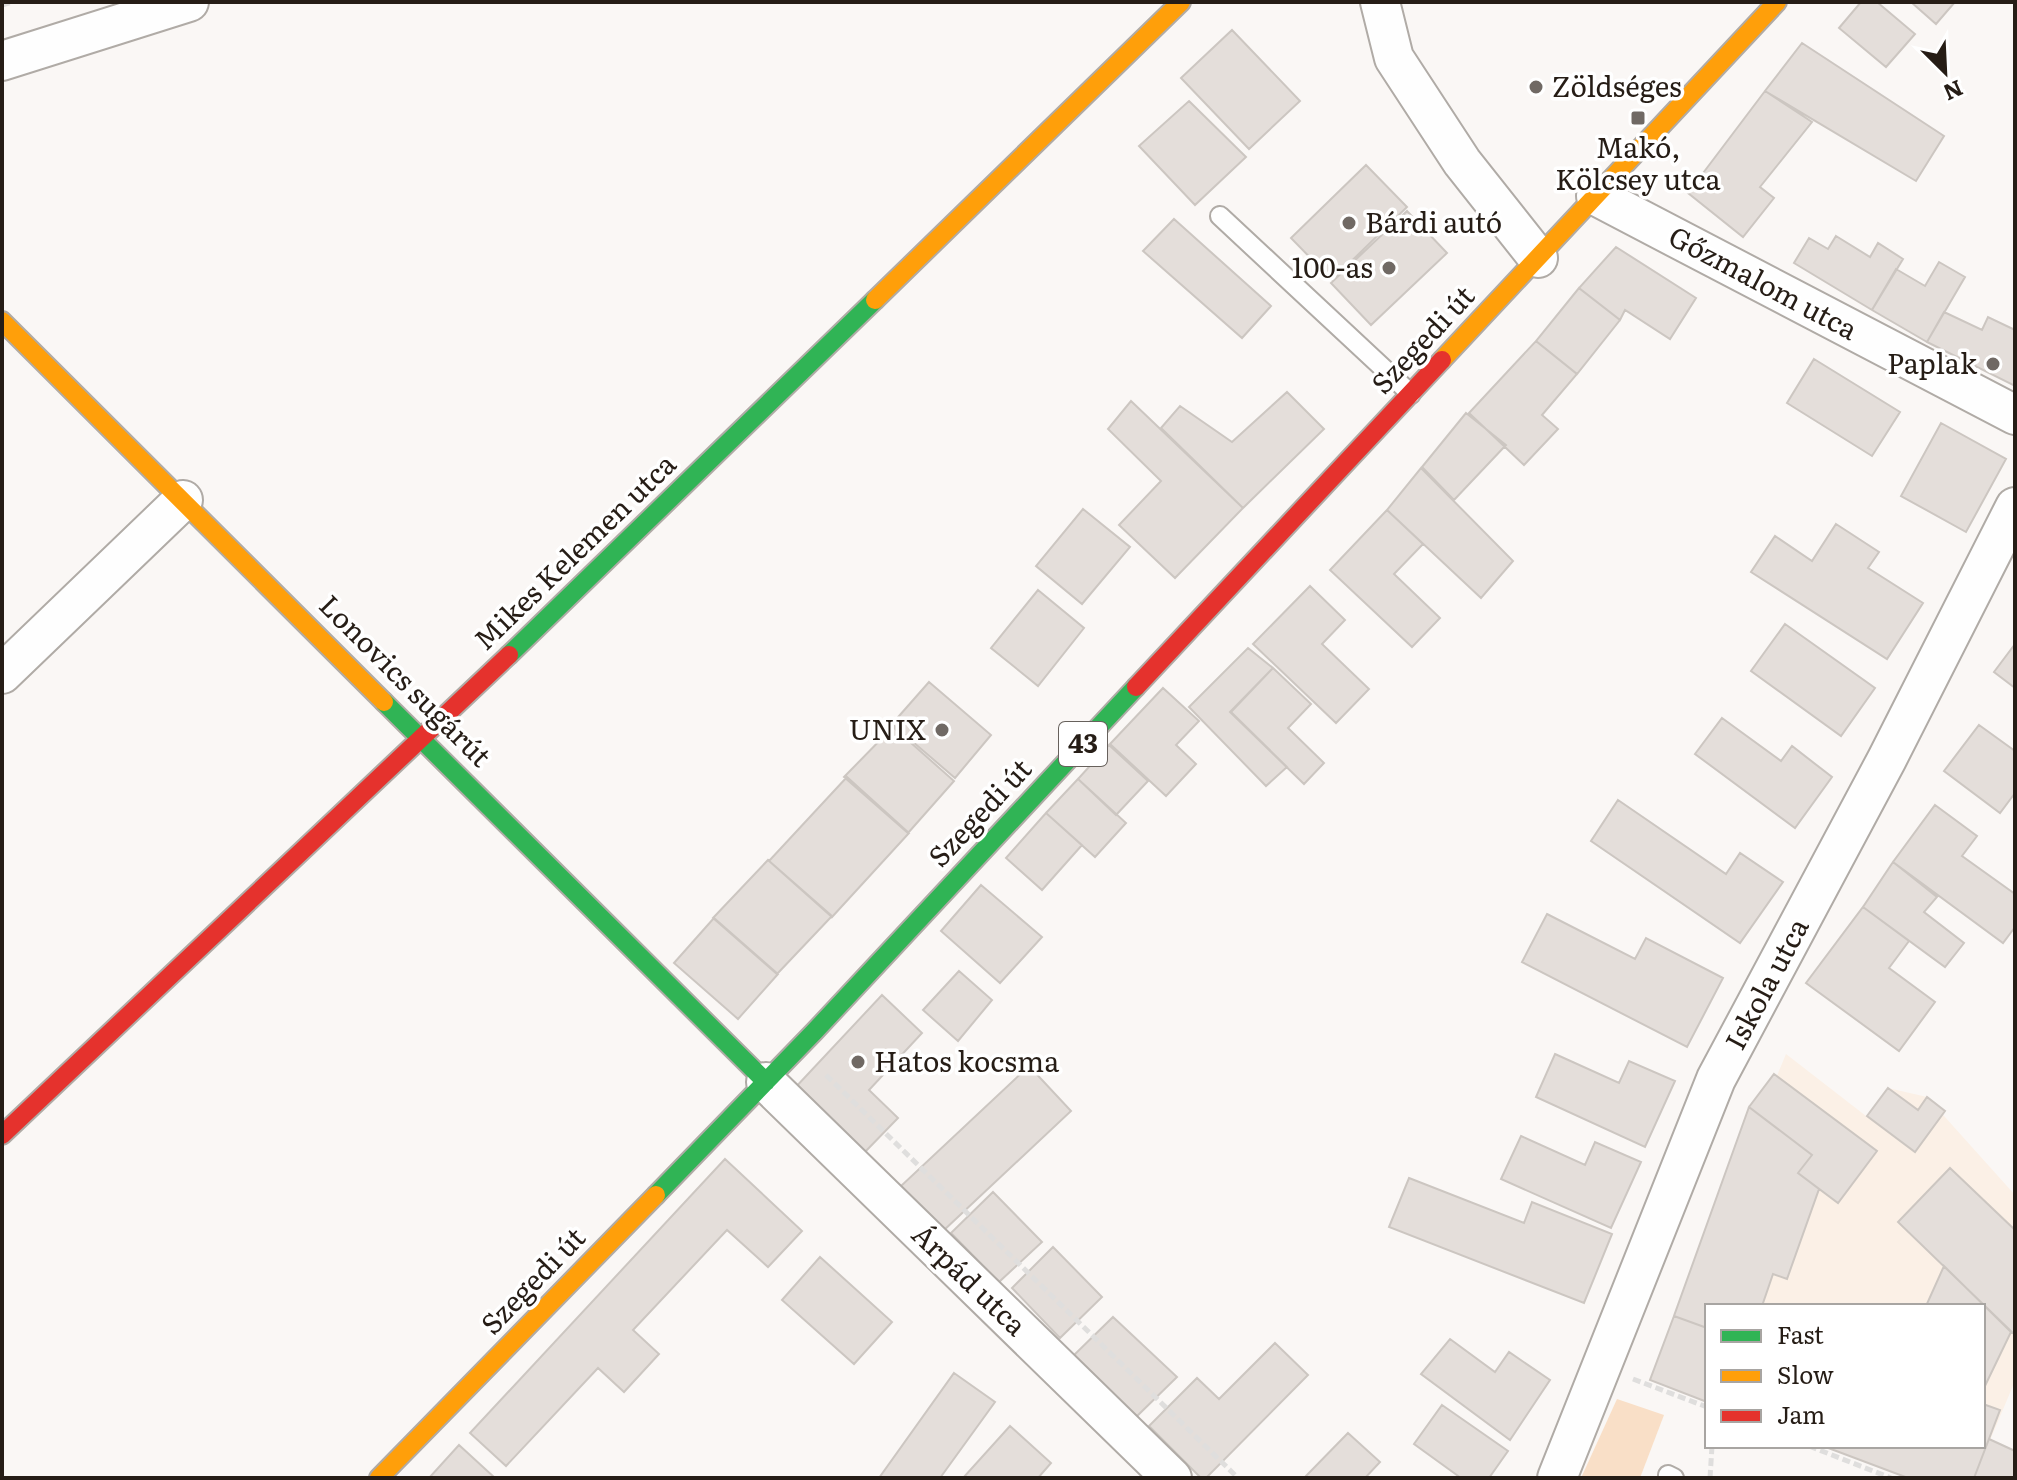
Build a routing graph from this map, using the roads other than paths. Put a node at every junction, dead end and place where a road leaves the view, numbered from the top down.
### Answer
1 (1181, 2) edge
2 (1380, 2) edge
3 (1777, 2) edge
4 (172, 4) edge
5 (2, 61) edge
6 (1596, 196) junction
7 (1220, 216) dead end
8 (1538, 258) junction
9 (2, 321) edge
10 (1411, 394) junction
11 (2015, 415) edge
12 (183, 500) junction
13 (2015, 507) edge
14 (2, 674) edge
15 (423, 738) junction
16 (766, 1082) junction
17 (2, 1135) edge
18 (379, 1478) edge
19 (1172, 1478) edge
20 (1557, 1478) edge

1 - 15 street, Mikes Kelemen utca
2 - 8 street
3 - 6 street, Szegedi út / 43
4 - 5 street
6 - 8 street, Szegedi út / 43
6 - 11 street, Gőzmalom utca
7 - 10 lane
8 - 10 street, Szegedi út / 43
9 - 12 street, Lonovics sugárút
10 - 16 street, Szegedi út / 43
12 - 14 street
12 - 15 street, Lonovics sugárút
13 - 20 street, Iskola utca
15 - 16 street, Lonovics sugárút
15 - 17 street, Mikes Kelemen utca
16 - 18 street, Szegedi út / 43
16 - 19 street, Árpád utca

